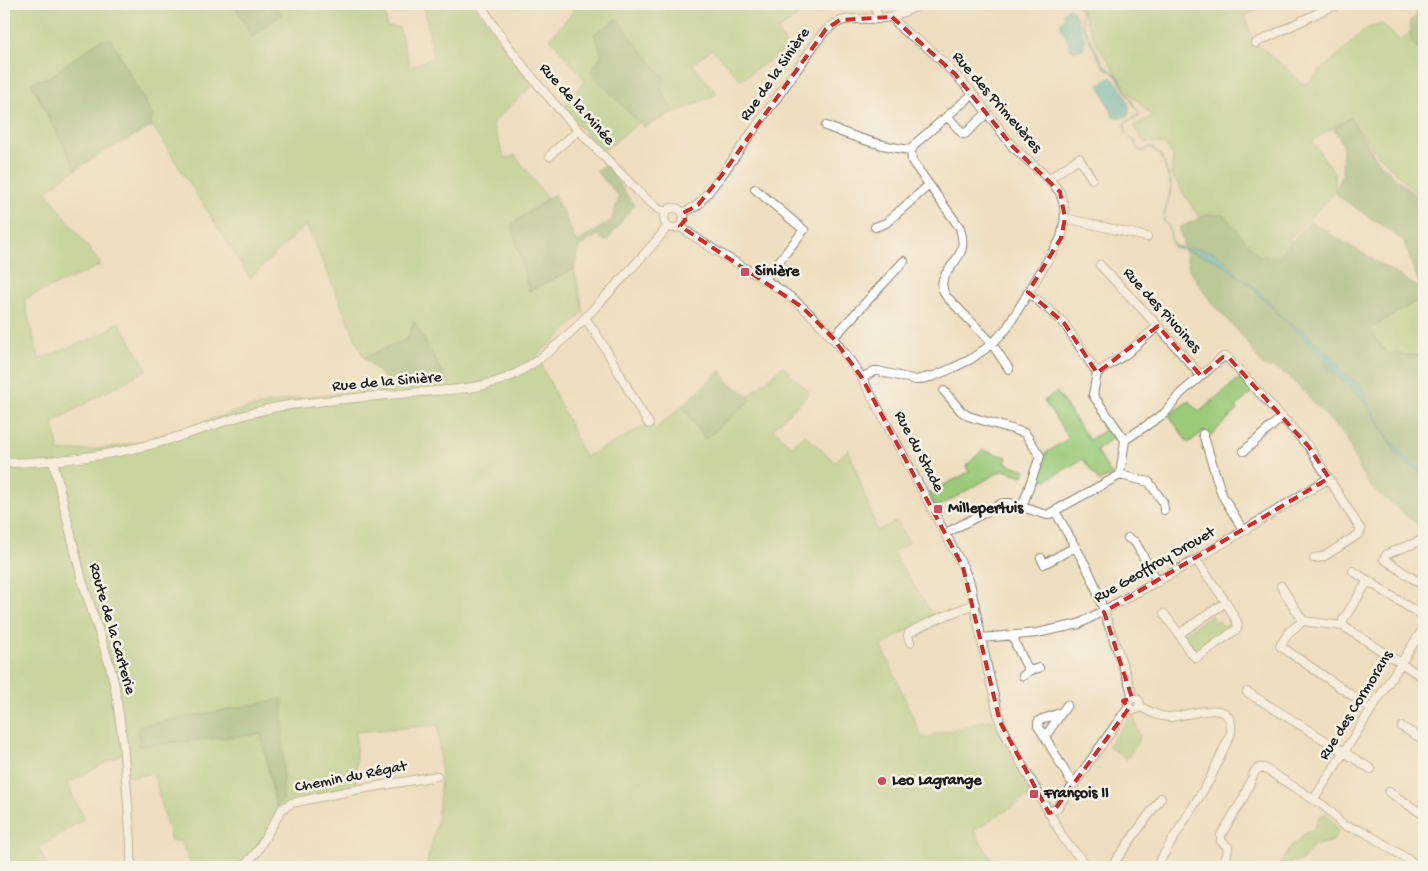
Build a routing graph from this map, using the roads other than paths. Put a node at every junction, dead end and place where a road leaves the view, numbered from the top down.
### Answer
1 (480, 4) edge
2 (874, 4) edge
3 (922, 4) edge
4 (1342, 4) edge
5 (892, 17) junction
6 (878, 19) junction
7 (1256, 43) dead end
8 (973, 94) junction
9 (987, 113) junction
10 (947, 116) junction
11 (826, 126) dead end
12 (578, 130) junction
13 (911, 150) junction
14 (550, 156) dead end
15 (1049, 179) junction
16 (1092, 179) dead end
17 (928, 185) junction
18 (756, 189) dead end
19 (666, 212) junction
20 (683, 213) junction
21 (1065, 218) junction
22 (668, 226) junction
23 (680, 226) junction
24 (875, 227) dead end
25 (1147, 237) dead end
26 (904, 261) dead end
27 (1100, 265) dead end
28 (764, 280) junction
29 (1028, 292) junction
30 (585, 318) junction
31 (1158, 326) junction
32 (833, 338) junction
33 (992, 344) junction
34 (1009, 369) dead end
35 (1097, 373) junction
36 (1201, 376) junction
37 (862, 378) junction
38 (944, 391) dead end
39 (1282, 417) junction
40 (649, 424) dead end
41 (1203, 434) dead end
42 (1125, 440) junction
43 (1244, 451) dead end
44 (53, 461) junction
45 (4, 462) edge
46 (1120, 475) junction
47 (1329, 478) junction
48 (1022, 507) junction
49 (1164, 510) dead end
50 (1055, 511) junction
51 (1244, 530) junction
52 (946, 533) junction
53 (1128, 538) dead end
54 (1420, 540) dead end
55 (1076, 547) junction
56 (1041, 558) dead end
57 (1314, 558) dead end
58 (1196, 560) junction
59 (1353, 571) dead end
60 (1368, 581) junction
61 (1158, 582) junction
62 (1281, 586) dead end
63 (1424, 586) edge
64 (1226, 602) junction
65 (974, 604) junction
66 (1104, 612) junction
67 (1164, 614) dead end
68 (1424, 617) edge
69 (1303, 621) junction
70 (1343, 626) junction
71 (1424, 627) edge
72 (1013, 634) junction
73 (1179, 634) junction
74 (981, 638) junction
75 (910, 642) dead end
76 (1401, 663) junction
77 (1039, 668) dead end
78 (1424, 678) edge
79 (1247, 692) dead end
80 (1132, 698) junction
81 (1067, 705) dead end
82 (1139, 706) junction
83 (1129, 708) junction
84 (1372, 709) junction
85 (1060, 712) junction
86 (1402, 727) dead end
87 (1045, 737) junction
88 (1424, 740) edge
89 (1344, 753) junction
90 (1370, 770) dead end
91 (437, 776) dead end
92 (1074, 784) junction
93 (1389, 792) dead end
94 (1161, 798) dead end
95 (1314, 799) junction
96 (1049, 813) junction
97 (1424, 815) edge
98 (131, 867) edge
99 (243, 867) edge
100 (1088, 867) edge
101 (1111, 867) edge
102 (1156, 867) edge
103 (1219, 867) edge
104 (1420, 867) edge

1 - 12 street, Rue de la Minée
2 - 6 street
3 - 5 street, Rue de la Sinière
4 - 7 street
5 - 6 street, Rue de la Sinière
5 - 8 street, Rue des Primevères
6 - 20 street, Rue de la Sinière
8 - 9 street, Rue des Primevères
8 - 10 street
9 - 10 street
9 - 15 street, Rue des Primevères
10 - 13 street
11 - 13 street
12 - 14 street
12 - 19 street, Rue de la Minée
13 - 17 street
15 - 16 street
15 - 21 street, Rue des Primevères
17 - 24 street
17 - 33 street
18 - 28 street
19 - 20 street
19 - 22 street
20 - 23 street
21 - 25 street
21 - 29 street, Rue des Primevères
22 - 23 street
22 - 30 street, Rue de la Sinière
23 - 28 street, Rue du Stade
26 - 32 street
27 - 31 street, Rue des Pivoines
28 - 32 street, Rue du Stade
29 - 33 street, Rue des Primevères
29 - 35 street
30 - 40 street
30 - 44 street, Rue de la Sinière
31 - 35 street
31 - 36 street, Rue des Pivoines
32 - 37 street, Rue du Stade
33 - 34 street
33 - 37 street, Rue des Primevères
35 - 42 street
36 - 39 street
36 - 42 street
37 - 52 street, Rue du Stade
38 - 48 street
39 - 43 street
39 - 47 street
41 - 51 street
42 - 46 street
44 - 45 street, Rue de la Sinière
44 - 98 street, Route de la Carterie
46 - 49 street
46 - 50 street
47 - 51 street, Rue Geoffroy Drouet
47 - 57 street
48 - 50 street
48 - 52 street
50 - 55 street
51 - 58 street, Rue Geoffroy Drouet
52 - 65 street, Rue du Stade
53 - 61 street
54 - 63 street
55 - 56 street
55 - 66 street
58 - 61 street, Rue Geoffroy Drouet
58 - 64 street
59 - 60 street
60 - 68 street
60 - 70 street
61 - 66 street, Rue Geoffroy Drouet
62 - 69 street
64 - 73 street
64 - 73 street
65 - 74 street, Rue du Stade
65 - 75 street
66 - 72 street, Rue Geoffroy Drouet
66 - 80 street
67 - 73 street
69 - 70 street
69 - 84 street
70 - 76 street
71 - 76 street, Rue des Cormorans
72 - 74 street, Rue Geoffroy Drouet
72 - 77 street
74 - 96 street, Rue du Stade
76 - 78 street
76 - 84 street, Rue des Cormorans
79 - 89 street
80 - 82 street
80 - 83 street
81 - 85 street
82 - 83 street
82 - 102 street
83 - 92 street
84 - 89 street, Rue des Cormorans
85 - 87 street
85 - 87 street
86 - 88 street
87 - 92 street
89 - 90 street
89 - 95 street, Rue des Cormorans
91 - 99 street, Chemin du Régat
92 - 96 street
93 - 97 street
94 - 101 street
95 - 103 street
95 - 104 street
96 - 100 street, Rue du Stade

